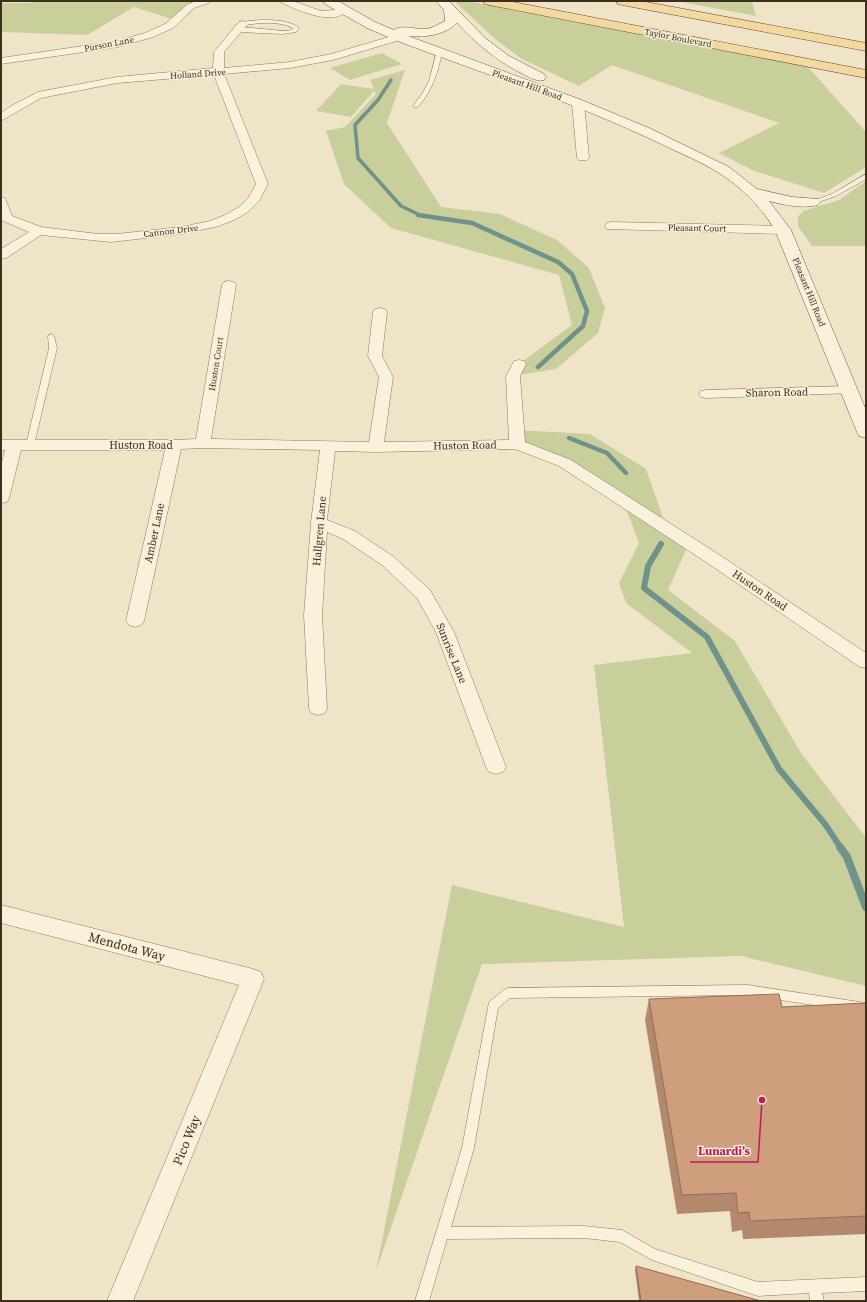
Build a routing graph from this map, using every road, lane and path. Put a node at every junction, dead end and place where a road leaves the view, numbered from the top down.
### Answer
1 (206, 1) edge
2 (285, 1) edge
3 (329, 1) edge
4 (489, 1) edge
5 (622, 1) edge
6 (446, 5) edge
7 (343, 10) junction
8 (371, 24) junction
9 (240, 27) junction
10 (399, 37) junction
11 (481, 41) junction
12 (866, 47) edge
13 (439, 52) junction
14 (1, 60) edge
15 (218, 72) junction
16 (866, 74) edge
17 (578, 103) junction
18 (416, 106) dead end
19 (1, 118) edge
20 (583, 158) dead end
21 (724, 171) junction
22 (866, 176) edge
23 (752, 192) junction
24 (1, 201) edge
25 (814, 202) junction
26 (611, 226) dead end
27 (782, 227) junction
28 (40, 231) junction
29 (1, 255) edge
30 (229, 285) dead end
31 (380, 312) dead end
32 (51, 336) dead end
33 (519, 364) dead end
34 (849, 390) junction
35 (706, 394) dead end
36 (866, 432) edge
37 (203, 443) junction
38 (517, 444) junction
39 (8, 445) edge
40 (30, 445) junction
41 (174, 445) junction
42 (328, 446) junction
43 (376, 447) junction
44 (1, 498) edge
45 (319, 523) junction
46 (135, 620) dead end
47 (866, 662) edge
48 (318, 708) dead end
49 (496, 767) dead end
50 (1, 914) edge
51 (253, 979) joint
52 (866, 1008) edge
53 (442, 1233) junction
54 (866, 1284) edge
55 (814, 1286) junction
56 (120, 1301) edge
57 (422, 1301) edge
58 (817, 1301) edge

1 - 14 street, Purson Lane
2 - 7 street
3 - 7 main road, Pleasant Hill Road
4 - 16 main road, Taylor Boulevard
5 - 12 main road
6 - 8 main road
6 - 11 main road, Pleasant Hill Road
7 - 8 main road, Pleasant Hill Road
8 - 10 main road, Pleasant Hill Road
9 - 9 lane
9 - 15 street
10 - 13 main road, Pleasant Hill Road
10 - 15 street, Holland Drive
11 - 13 main road
11 - 21 main road, Pleasant Hill Road
13 - 17 main road, Pleasant Hill Road
13 - 18 lane
15 - 19 street, Holland Drive
15 - 28 street, Cannon Drive
17 - 20 street
17 - 21 main road, Pleasant Hill Road
21 - 23 main road, Pleasant Hill Road
22 - 25 lane
23 - 25 main road
23 - 27 main road, Pleasant Hill Road
24 - 28 street
25 - 27 main road
26 - 27 street, Pleasant Court
27 - 34 main road, Pleasant Hill Road
28 - 29 street
30 - 37 street, Huston Court
31 - 43 street
32 - 40 lane
33 - 38 street
34 - 35 street, Sharon Road
34 - 36 main road, Pleasant Hill Road
37 - 41 street, Huston Road
37 - 42 street, Huston Road
38 - 43 street, Huston Road
38 - 47 street, Huston Road
39 - 40 street, Huston Road
39 - 44 street
40 - 41 street, Huston Road
41 - 46 street, Amber Lane
42 - 43 street, Huston Road
42 - 45 street, Hallgren Lane
45 - 48 street, Hallgren Lane
45 - 49 street, Sunrise Lane
50 - 51 street, Mendota Way
51 - 56 street, Pico Way
52 - 53 lane
53 - 55 lane
53 - 57 lane
54 - 55 lane
55 - 58 lane

